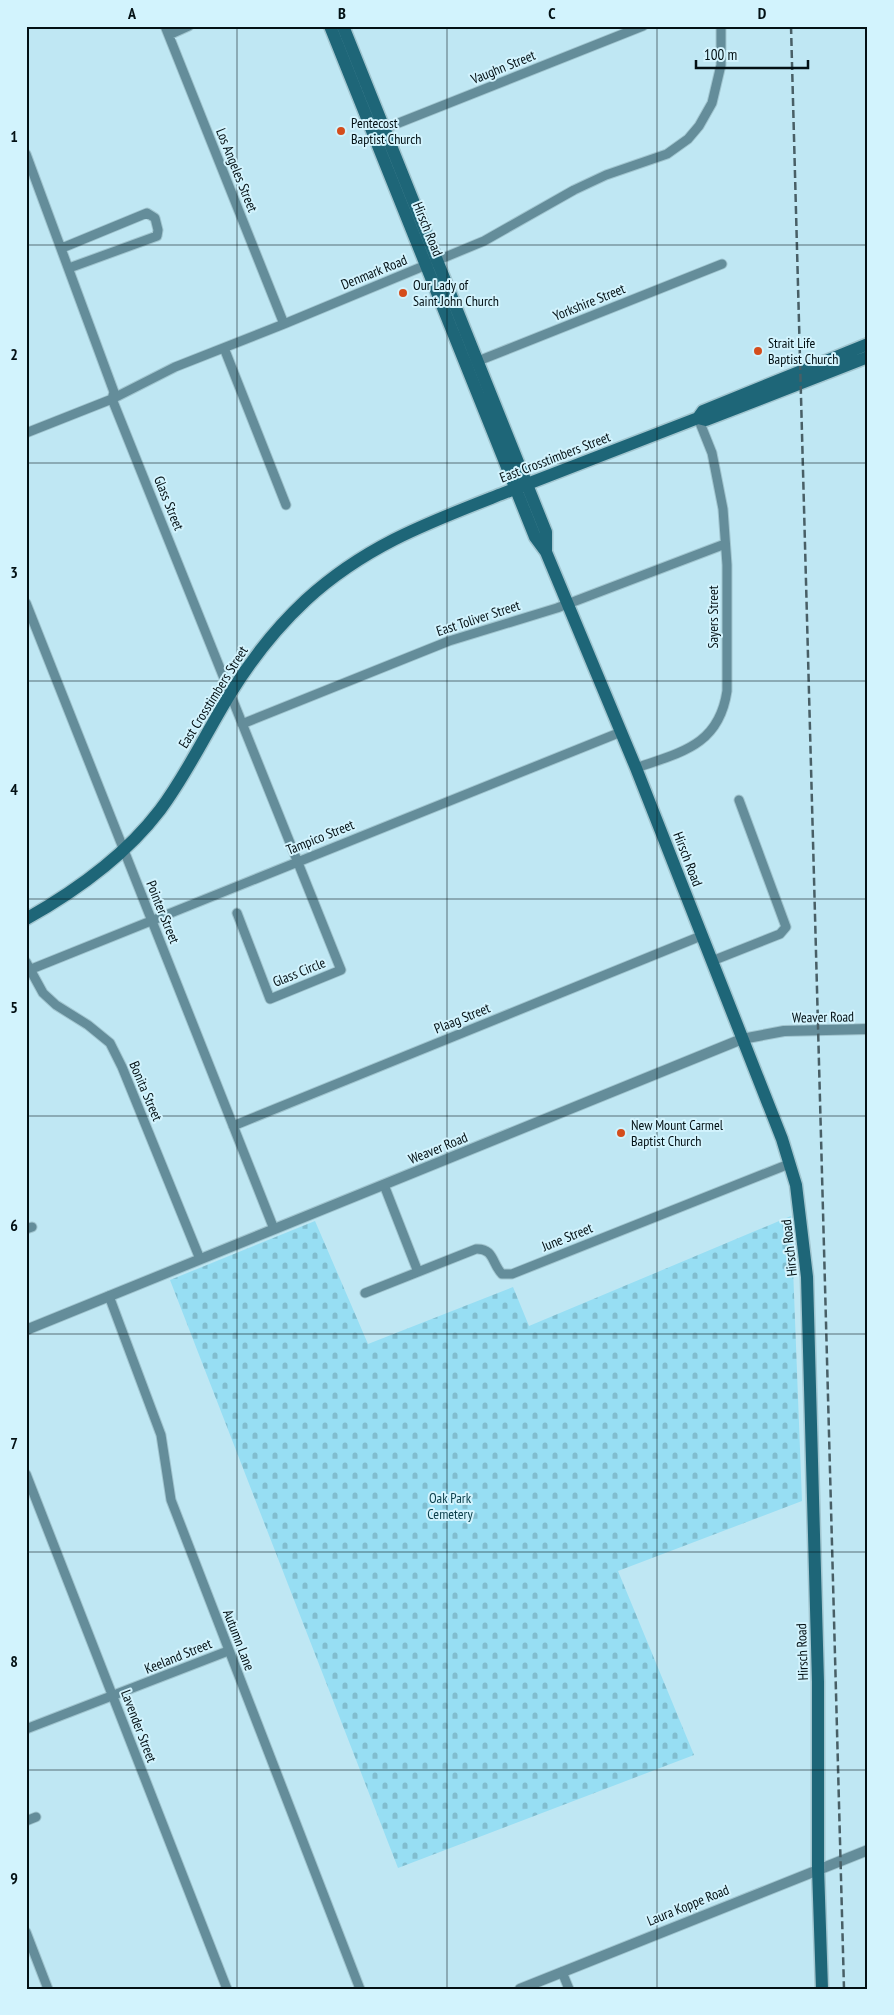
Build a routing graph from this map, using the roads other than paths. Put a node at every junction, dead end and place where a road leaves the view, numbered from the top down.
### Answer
1 (189, 26) edge
2 (330, 26) edge
3 (343, 26) edge
4 (643, 26) edge
5 (721, 26) edge
6 (167, 30) edge
7 (379, 131) junction
8 (26, 154) edge
9 (62, 248) junction
10 (431, 262) junction
11 (722, 264) dead end
12 (69, 268) junction
13 (284, 324) junction
14 (868, 344) edge
15 (224, 348) junction
16 (868, 357) edge
17 (472, 363) junction
18 (112, 399) junction
19 (698, 418) junction
20 (26, 433) edge
21 (521, 486) junction
22 (286, 504) dead end
23 (725, 544) junction
24 (26, 603) edge
25 (567, 604) junction
26 (230, 693) junction
27 (242, 724) junction
28 (621, 732) junction
29 (636, 768) junction
30 (739, 800) dead end
31 (123, 850) junction
32 (297, 860) junction
33 (237, 913) dead end
34 (26, 919) edge
35 (151, 920) junction
36 (701, 936) junction
37 (712, 961) junction
38 (28, 966) edge
39 (868, 1029) edge
40 (742, 1039) junction
41 (233, 1126) junction
42 (789, 1164) junction
43 (384, 1185) junction
44 (274, 1230) junction
45 (200, 1259) junction
46 (418, 1272) junction
47 (365, 1293) dead end
48 (109, 1296) junction
49 (26, 1330) edge
50 (26, 1474) edge
51 (228, 1651) junction
52 (113, 1696) junction
53 (26, 1729) edge
54 (36, 1817) dead end
55 (26, 1821) edge
56 (868, 1850) edge
57 (818, 1868) junction
58 (26, 1932) edge
59 (562, 1972) junction
60 (48, 1989) edge
61 (227, 1989) edge
62 (360, 1989) edge
63 (520, 1989) edge
64 (569, 1989) edge
65 (822, 1989) edge

1 - 6 street
2 - 7 main road, Hirsch Road
3 - 7 main road, Hirsch Road
4 - 7 street, Vaughn Street
5 - 10 street, Denmark Road
6 - 13 street, Los Angeles Street
7 - 10 main road, Hirsch Road
8 - 9 street, Glass Street
9 - 12 street, Glass Street
9 - 12 street
10 - 13 street, Denmark Road
10 - 17 main road, Hirsch Road
11 - 17 street, Yorkshire Street
12 - 18 street, Glass Street
13 - 15 street, Denmark Road
14 - 19 main road, East Crosstimbers Street
15 - 18 street, Denmark Road
15 - 22 street
16 - 19 main road, East Crosstimbers Street
17 - 21 main road, Hirsch Road
18 - 20 street, Denmark Road
18 - 26 street, Glass Street
19 - 21 main road, East Crosstimbers Street
19 - 23 street, Sayers Street
21 - 25 main road, Hirsch Road
21 - 26 main road, East Crosstimbers Street
23 - 25 street, East Toliver Street
23 - 29 street, Sayers Street
24 - 31 street, Pointer Street
25 - 27 street, East Toliver Street
25 - 28 main road, Hirsch Road
26 - 27 street, Glass Street
26 - 31 main road, East Crosstimbers Street
27 - 32 street, Glass Street
28 - 29 main road, Hirsch Road
28 - 32 street, Tampico Street
29 - 36 main road, Hirsch Road
30 - 37 street
31 - 34 main road, East Crosstimbers Street
31 - 35 street, Pointer Street
32 - 33 street, Glass Circle
32 - 35 street, Tampico Street
35 - 38 street, Tampico Street
35 - 41 street, Pointer Street
36 - 37 main road, Hirsch Road
36 - 41 street, Plaag Street
37 - 40 main road, Hirsch Road
38 - 45 street, Bonita Street
39 - 40 street, Weaver Road
40 - 42 main road, Hirsch Road
40 - 43 street, Weaver Road
41 - 44 street, Pointer Street
42 - 46 street, June Street
42 - 57 main road, Hirsch Road
43 - 44 street, Weaver Road
43 - 46 street
44 - 45 street, Weaver Road
45 - 48 street, Weaver Road
46 - 47 street, June Street
48 - 49 street, Weaver Road
48 - 51 street, Autumn Lane
50 - 52 street, Lavender Street
51 - 52 street, Keeland Street
51 - 62 street, Autumn Lane
52 - 53 street, Keeland Street
52 - 61 street, Lavender Street
54 - 55 street
56 - 57 street, Laura Koppe Road
57 - 59 street, Laura Koppe Road
57 - 65 main road, Hirsch Road
58 - 60 street
59 - 63 street, Laura Koppe Road
59 - 64 street

